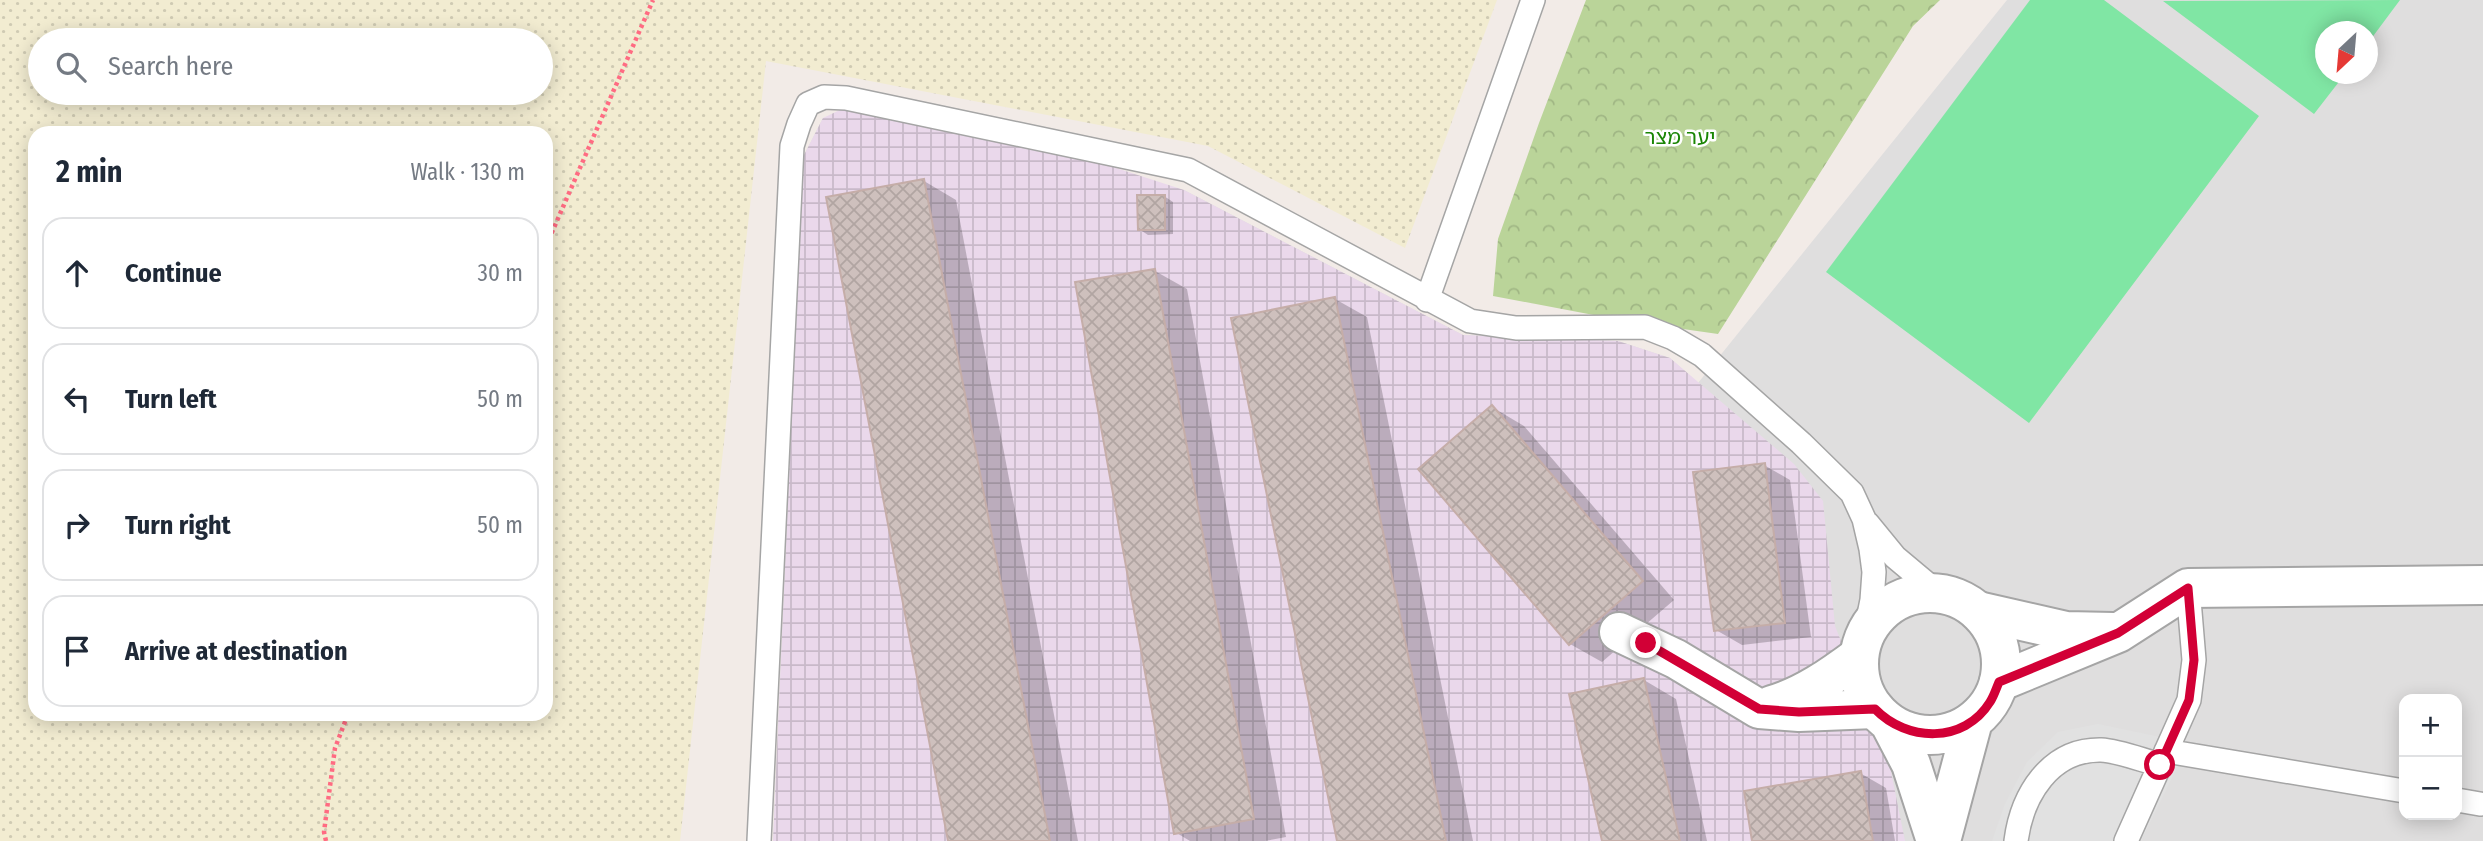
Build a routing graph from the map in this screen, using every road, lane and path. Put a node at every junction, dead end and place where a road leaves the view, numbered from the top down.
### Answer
1 (653, 0) edge
2 (1533, 0) edge
3 (553, 230) edge
4 (1427, 300) junction
5 (1864, 519) junction
6 (2483, 585) edge
7 (2188, 588) junction
8 (1938, 593) junction
9 (1978, 611) junction
10 (1619, 632) dead end
11 (2118, 633) junction
12 (1862, 646) junction
13 (1999, 682) junction
14 (1759, 709) junction
15 (1882, 716) junction
16 (345, 721) edge
17 (1973, 721) junction
18 (2163, 758) junction
19 (2399, 790) edge
20 (326, 841) edge
21 (759, 841) edge
22 (1936, 841) edge
23 (1941, 841) edge
24 (2016, 841) edge
25 (2126, 841) edge

1 - 3 path
2 - 4 lane
4 - 5 lane
4 - 21 lane
5 - 8 lane
5 - 12 lane
6 - 7 street
7 - 11 street
7 - 18 lane
8 - 9 street
8 - 12 street
9 - 11 street
9 - 13 street
10 - 14 street
11 - 13 street
12 - 14 street
12 - 15 street
13 - 17 street
14 - 15 street
15 - 17 street
15 - 22 street
16 - 20 path
17 - 23 street
18 - 19 lane
18 - 24 lane
18 - 25 lane

